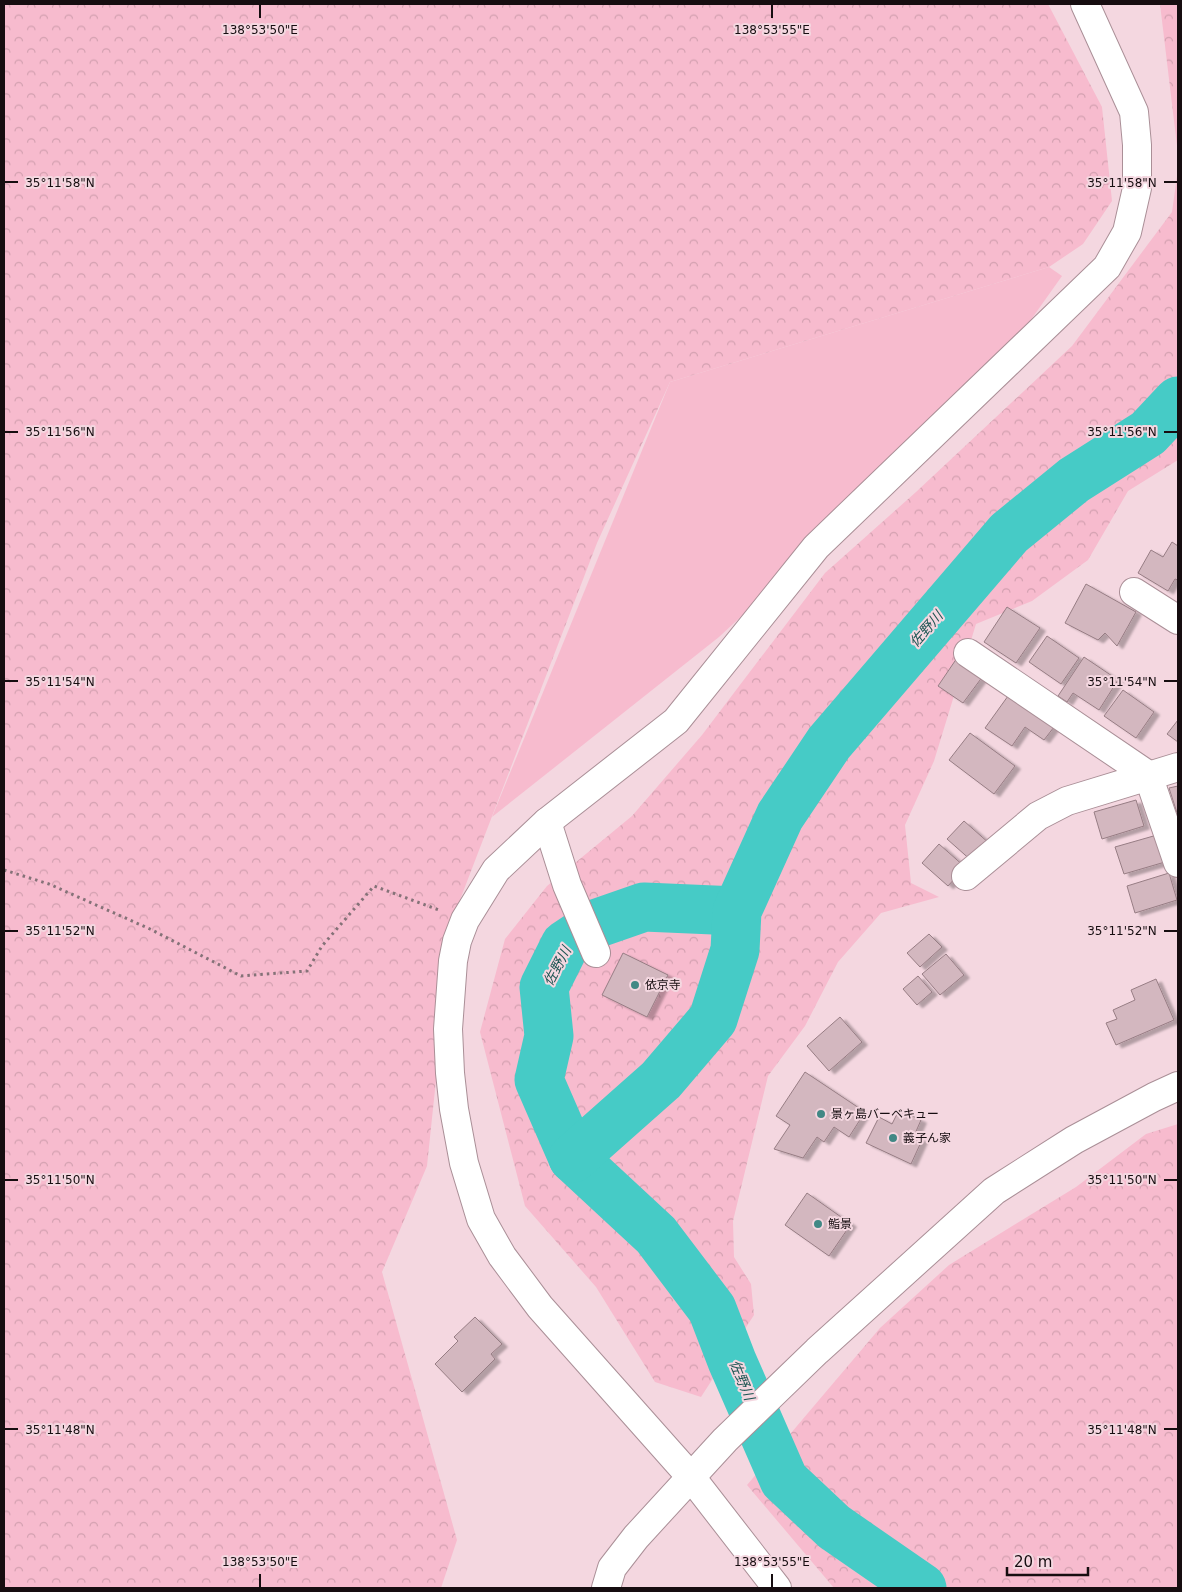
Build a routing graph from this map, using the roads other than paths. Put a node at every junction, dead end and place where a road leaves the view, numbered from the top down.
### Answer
1 (1086, 4) edge
2 (1134, 592) dead end
3 (1178, 620) edge
4 (968, 653) dead end
5 (1178, 767) edge
6 (1148, 775) junction
7 (547, 822) junction
8 (1178, 863) edge
9 (966, 876) dead end
10 (596, 953) dead end
11 (1178, 1086) edge
12 (691, 1477) junction
13 (606, 1588) edge
14 (777, 1588) edge

1 - 7 street
2 - 3 street
4 - 6 street
5 - 6 street
6 - 8 street
6 - 9 street
7 - 10 street
7 - 12 street
11 - 12 street
12 - 13 street
12 - 14 street

